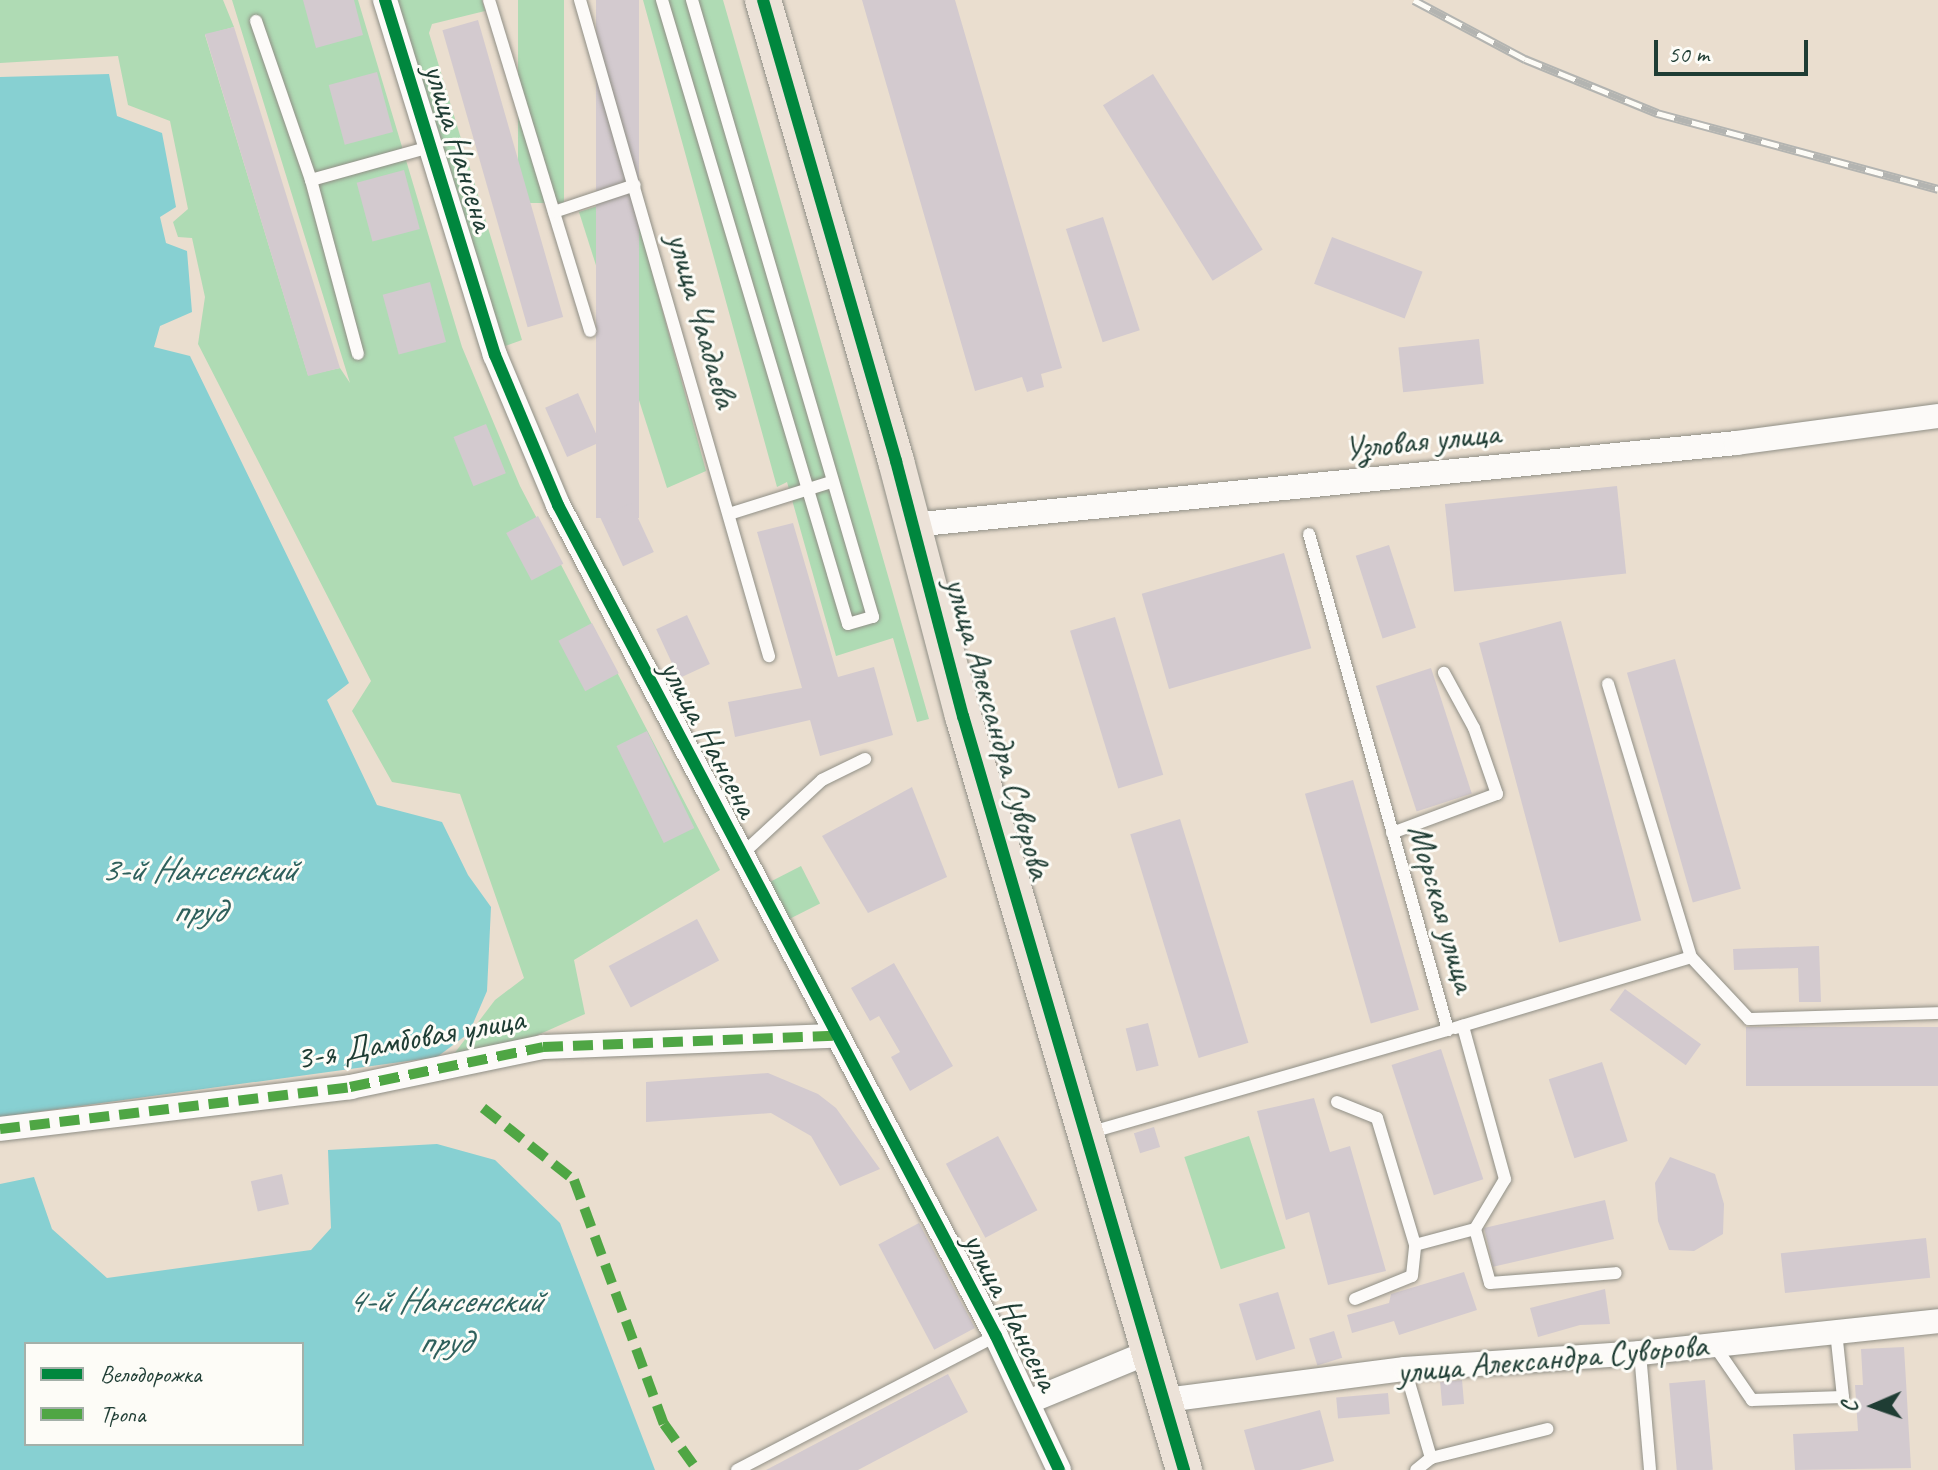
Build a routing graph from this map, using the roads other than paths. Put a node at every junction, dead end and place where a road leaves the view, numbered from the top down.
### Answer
1 (385, 0) edge
2 (489, 0) edge
3 (580, 0) edge
4 (662, 0) edge
5 (692, 0) edge
6 (763, 0) edge
7 (256, 21) dead end
8 (430, 147) junction
9 (311, 180) junction
10 (635, 185) junction
11 (554, 212) junction
12 (590, 331) dead end
13 (358, 354) dead end
14 (1938, 416) edge
15 (831, 482) junction
16 (807, 490) junction
17 (729, 514) junction
18 (912, 525) junction
19 (1309, 534) dead end
20 (769, 656) dead end
21 (1444, 673) dead end
22 (1608, 684) dead end
23 (865, 759) dead end
24 (1392, 833) junction
25 (740, 856) junction
26 (1691, 957) junction
27 (1938, 1013) edge
28 (1463, 1026) junction
29 (1448, 1030) junction
30 (834, 1036) junction
31 (1337, 1102) dead end
32 (0, 1129) edge
33 (1088, 1133) junction
34 (1475, 1229) junction
35 (1415, 1245) junction
36 (1616, 1273) dead end
37 (1355, 1299) dead end
38 (1938, 1321) edge
39 (1836, 1332) junction
40 (996, 1336) junction
41 (1714, 1345) junction
42 (1152, 1351) junction
43 (1640, 1353) junction
44 (1405, 1369) junction
45 (1166, 1400) junction
46 (1028, 1402) junction
47 (1547, 1429) dead end
48 (1431, 1458) junction
49 (737, 1470) edge
50 (1059, 1470) edge
51 (1184, 1470) edge
52 (1416, 1470) edge
53 (1650, 1470) edge

1 - 8 street, улица Нансена
2 - 11 lane
3 - 10 lane, улица Чаадаева
4 - 16 lane
5 - 15 lane
6 - 18 main road, улица Александра Суворова
7 - 9 lane
8 - 9 lane
8 - 25 street, улица Нансена
9 - 13 lane
10 - 11 lane
10 - 17 lane, улица Чаадаева
11 - 12 lane
14 - 18 street, Узловая улица
15 - 16 lane
15 - 16 lane
16 - 17 lane
17 - 20 lane, улица Чаадаева
18 - 33 main road, улица Александра Суворова
19 - 24 lane, Морская улица
21 - 24 lane
22 - 26 lane
23 - 25 lane
24 - 29 lane, Морская улица
25 - 30 street, улица Нансена
26 - 27 lane
26 - 28 lane
28 - 29 lane
28 - 34 lane
29 - 33 lane, Морская улица
30 - 32 street, 3-я Дамбовая улица
30 - 40 street, улица Нансена
31 - 35 lane
33 - 42 main road, улица Александра Суворова
34 - 35 lane
34 - 36 lane
35 - 37 lane
38 - 39 street, улица Александра Суворова
39 - 41 street, улица Александра Суворова
39 - 41 lane
40 - 46 street, улица Нансена
40 - 49 lane, улица Нансена
41 - 43 street, улица Александра Суворова
42 - 45 main road, улица Александра Суворова
42 - 46 street, улица Нансена
43 - 44 street, улица Александра Суворова
43 - 53 lane
44 - 45 street, улица Александра Суворова
44 - 48 lane
45 - 51 main road, улица Александра Суворова
46 - 50 street, улица Нансена
47 - 48 lane
48 - 52 lane

